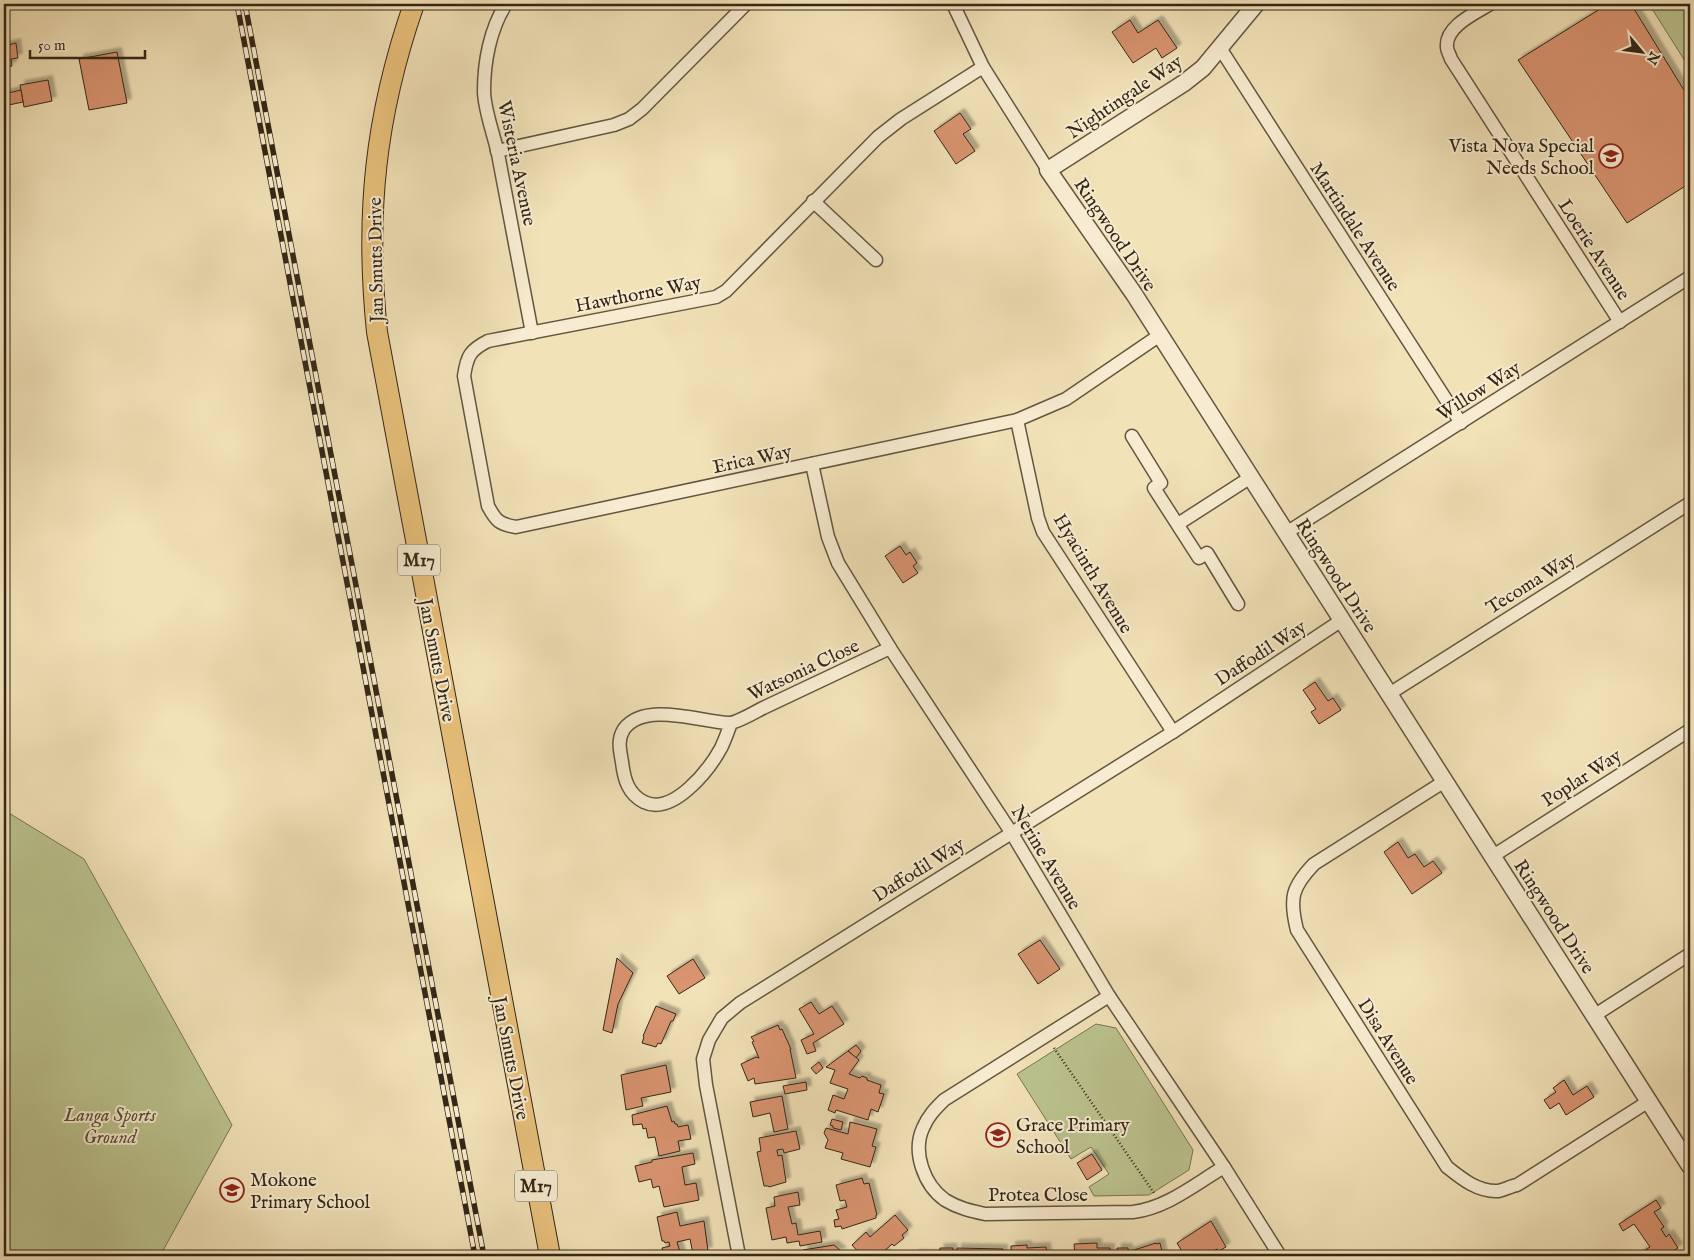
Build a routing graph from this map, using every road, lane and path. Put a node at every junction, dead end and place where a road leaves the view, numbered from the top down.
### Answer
1 (414, 4) edge
2 (506, 4) edge
3 (746, 4) edge
4 (953, 4) edge
5 (1256, 4) edge
6 (1490, 4) edge
7 (1220, 48) junction
8 (983, 67) junction
9 (497, 151) junction
10 (1048, 170) junction
11 (813, 201) junction
12 (876, 260) dead end
13 (1690, 276) edge
14 (1620, 322) junction
15 (532, 333) junction
16 (1160, 335) junction
17 (467, 358) joint
18 (1017, 420) junction
19 (1461, 423) junction
20 (1132, 436) dead end
21 (812, 464) junction
22 (1251, 477) junction
23 (1690, 503) edge
24 (1178, 524) junction
25 (1286, 533) junction
26 (1238, 604) dead end
27 (1342, 620) junction
28 (890, 648) junction
29 (1389, 694) junction
30 (731, 723) junction
31 (1690, 730) edge
32 (1173, 732) junction
33 (1445, 782) junction
34 (1011, 832) junction
35 (1493, 856) junction
36 (1690, 954) edge
37 (1109, 996) junction
38 (1595, 1015) junction
39 (1046, 1036) junction
40 (1649, 1101) junction
41 (1690, 1166) edge
42 (1224, 1167) junction
43 (1162, 1205) junction
44 (550, 1256) edge
45 (738, 1256) edge
46 (1280, 1256) edge

1 - 44 main road, Jan Smuts Drive / M17
2 - 9 street, Wisteria Avenue
3 - 9 street
4 - 8 street, Ringwood Drive
5 - 7 street, Nightingale Way
6 - 14 street, Loerie Avenue
7 - 10 street, Nightingale Way
7 - 19 street, Martindale Avenue
8 - 10 street, Ringwood Drive
8 - 11 street, Hawthorne Way
9 - 15 street, Wisteria Avenue
10 - 16 street, Ringwood Drive
11 - 12 street
11 - 15 street, Hawthorne Way
13 - 14 street, Willow Way
14 - 19 street, Willow Way
15 - 17 street, Hawthorne Way
16 - 18 street, Erica Way
16 - 22 street, Ringwood Drive
17 - 21 street, Erica Way
18 - 21 street, Erica Way
18 - 32 street, Hyacinth Avenue
19 - 25 street, Willow Way
20 - 24 street
21 - 28 street, Nerine Avenue
22 - 24 street
22 - 25 street, Ringwood Drive
23 - 29 street, Tecoma Way
24 - 26 street
25 - 27 street, Ringwood Drive
27 - 29 street, Ringwood Drive
27 - 32 street, Daffodil Way
28 - 30 street, Watsonia Close
28 - 34 street, Nerine Avenue
29 - 33 street, Ringwood Drive
30 - 30 street
31 - 35 street, Poplar Way
32 - 34 street, Daffodil Way
33 - 35 street, Ringwood Drive
33 - 40 street, Disa Avenue
34 - 37 street, Nerine Avenue
34 - 45 street, Daffodil Way
35 - 38 street, Ringwood Drive
36 - 38 street
37 - 39 street, Protea Close
37 - 42 street, Nerine Avenue
38 - 40 street, Ringwood Drive
39 - 43 path
39 - 43 street, Protea Close
40 - 41 street, Ringwood Drive
42 - 43 street, Protea Close
42 - 46 street, Nerine Avenue

